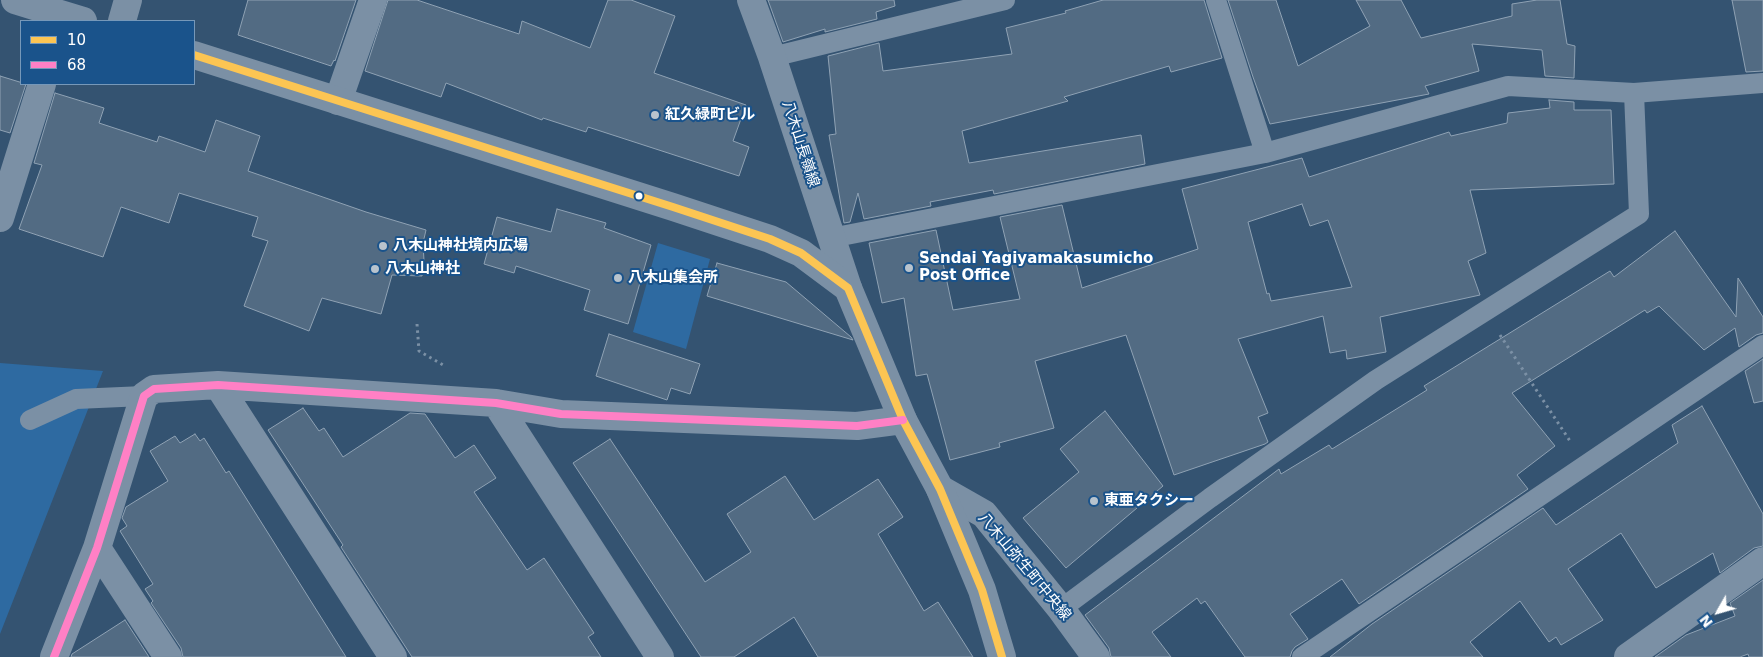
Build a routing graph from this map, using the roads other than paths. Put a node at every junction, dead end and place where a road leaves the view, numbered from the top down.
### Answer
1 (15, 0) edge
2 (128, 0) edge
3 (373, 0) edge
4 (751, 0) edge
5 (1005, 0) edge
6 (1216, 0) edge
7 (69, 19) edge
8 (122, 20) edge
9 (195, 55) edge
10 (772, 57) junction
11 (1763, 84) edge
12 (42, 85) edge
13 (1634, 93) junction
14 (338, 101) junction
15 (1265, 153) junction
16 (0, 218) edge
17 (831, 238) junction
18 (848, 288) junction
19 (1763, 345) edge
20 (218, 385) junction
21 (144, 396) junction
22 (496, 403) junction
23 (30, 420) dead end
24 (903, 420) junction
25 (940, 489) junction
26 (96, 548) junction
27 (1763, 561) edge
28 (1060, 609) junction
29 (1633, 656) edge
30 (54, 657) edge
31 (168, 657) edge
32 (393, 657) edge
33 (660, 657) edge
34 (1002, 657) edge
35 (1096, 657) edge
36 (1302, 657) edge

1 - 7 street
2 - 8 street
3 - 14 street
4 - 10 street, 八木山長嶺線
5 - 10 lane
6 - 15 lane
9 - 14 street
10 - 17 street, 八木山長嶺線
11 - 13 lane
12 - 16 street
13 - 15 lane
13 - 28 lane
14 - 18 street
15 - 17 lane
17 - 18 street, 八木山長嶺線
18 - 24 street, 八木山長嶺線
19 - 36 lane
20 - 21 street
20 - 22 street
20 - 32 street
21 - 23 lane
21 - 26 street
22 - 24 street
22 - 33 street
24 - 25 street, 八木山長嶺線
25 - 28 street, 八木山弥生町中央線
25 - 34 street, 八木山長嶺線
26 - 30 street
26 - 31 street
27 - 29 street
28 - 35 street, 八木山弥生町中央線

